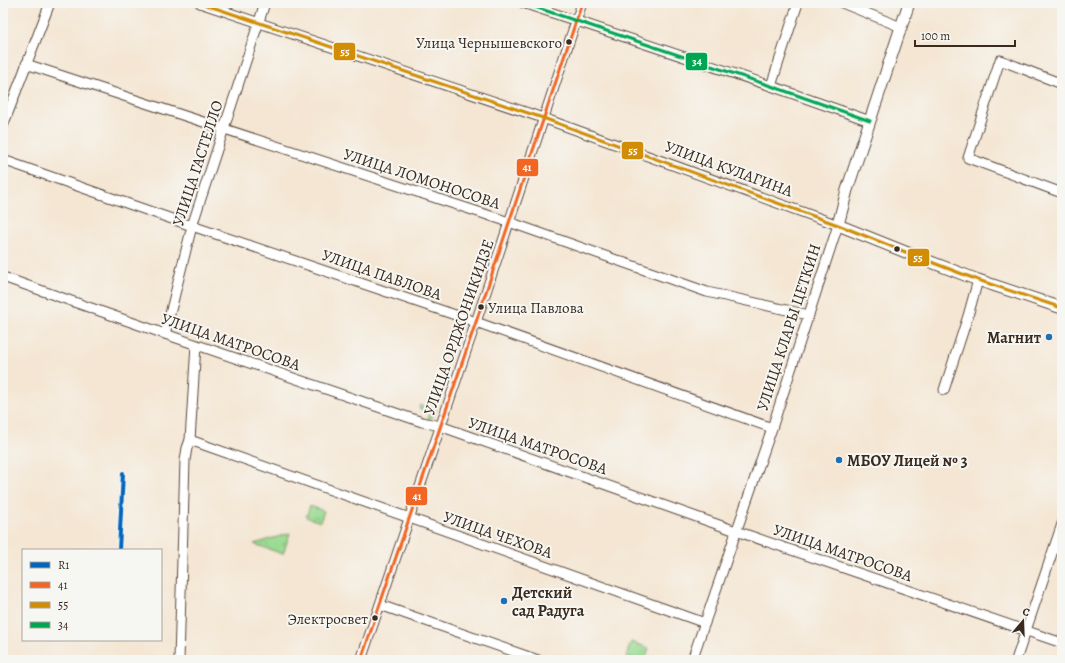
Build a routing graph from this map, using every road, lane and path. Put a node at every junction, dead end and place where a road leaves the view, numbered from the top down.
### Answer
1 (50, 3) edge
2 (200, 3) edge
3 (265, 3) edge
4 (523, 3) edge
5 (582, 3) edge
6 (798, 3) edge
7 (842, 3) edge
8 (909, 3) edge
9 (576, 20) junction
10 (258, 22) junction
11 (901, 27) junction
12 (26, 64) junction
13 (1062, 84) edge
14 (770, 86) junction
15 (543, 118) junction
16 (870, 121) junction
17 (3, 126) edge
18 (224, 128) junction
19 (3, 160) edge
20 (1062, 193) edge
21 (509, 222) junction
22 (838, 225) junction
23 (192, 226) junction
24 (3, 277) edge
25 (978, 280) junction
26 (1062, 308) edge
27 (809, 315) junction
28 (476, 322) junction
29 (165, 334) junction
30 (196, 345) junction
31 (944, 390) dead end
32 (440, 426) junction
33 (772, 428) junction
34 (190, 440) junction
35 (410, 519) junction
36 (1062, 524) edge
37 (736, 531) junction
38 (380, 605) junction
39 (705, 623) junction
40 (1026, 630) junction
41 (1062, 643) edge
42 (179, 660) edge
43 (361, 660) edge
44 (538, 660) edge
45 (692, 660) edge
46 (1016, 660) edge

1 - 12 street
2 - 10 street, УЛИЦА КУЛАГИНА
3 - 10 street, УЛИЦА ГАСТЕЛЛО
4 - 9 street
5 - 9 street, УЛИЦА ОРДЖОНИКИДЗЕ
6 - 14 street
7 - 11 street
8 - 11 main road, УЛИЦА КЛАРЫ ЦЕТКИН
9 - 14 street
9 - 15 street, УЛИЦА ОРДЖОНИКИДЗЕ
10 - 15 street, УЛИЦА КУЛАГИНА
10 - 18 street, УЛИЦА ГАСТЕЛЛО
11 - 16 main road, УЛИЦА КЛАРЫ ЦЕТКИН
12 - 17 street
12 - 18 street, УЛИЦА ЛОМОНОСОВА
13 - 20 street
14 - 16 street
15 - 21 street, УЛИЦА ОРДЖОНИКИДЗЕ
15 - 22 street, УЛИЦА КУЛАГИНА
16 - 22 main road, УЛИЦА КЛАРЫ ЦЕТКИН
18 - 21 street, УЛИЦА ЛОМОНОСОВА
18 - 23 street, УЛИЦА ГАСТЕЛЛО
19 - 23 street, УЛИЦА ПАВЛОВА
21 - 27 street, УЛИЦА ЛОМОНОСОВА
21 - 28 street, УЛИЦА ОРДЖОНИКИДЗЕ
22 - 25 main road, УЛИЦА КУЛАГИНА
22 - 27 street, УЛИЦА КЛАРЫ ЦЕТКИН
23 - 28 street, УЛИЦА ПАВЛОВА
23 - 29 street, УЛИЦА ГАСТЕЛЛО
24 - 29 street, УЛИЦА МАТРОСОВА
25 - 26 main road, УЛИЦА КУЛАГИНА
25 - 31 street
27 - 33 street, УЛИЦА КЛАРЫ ЦЕТКИН
28 - 32 street, УЛИЦА ОРДЖОНИКИДЗЕ
28 - 33 street, УЛИЦА ПАВЛОВА
29 - 30 street, УЛИЦА МАТРОСОВА
30 - 32 street, УЛИЦА МАТРОСОВА
30 - 34 street
32 - 35 street, УЛИЦА ОРДЖОНИКИДЗЕ
32 - 37 street, УЛИЦА МАТРОСОВА
33 - 37 street, УЛИЦА КЛАРЫ ЦЕТКИН
34 - 35 street, УЛИЦА ЧЕХОВА
34 - 42 street
35 - 38 street, УЛИЦА ОРДЖОНИКИДЗЕ
35 - 39 street, УЛИЦА ЧЕХОВА
36 - 40 street
37 - 39 street, УЛИЦА КЛАРЫ ЦЕТКИН
37 - 40 street, УЛИЦА МАТРОСОВА
38 - 43 street, УЛИЦА ОРДЖОНИКИДЗЕ
38 - 44 street
39 - 45 street, УЛИЦА КЛАРЫ ЦЕТКИН
40 - 41 street, УЛИЦА МАТРОСОВА
40 - 46 street

